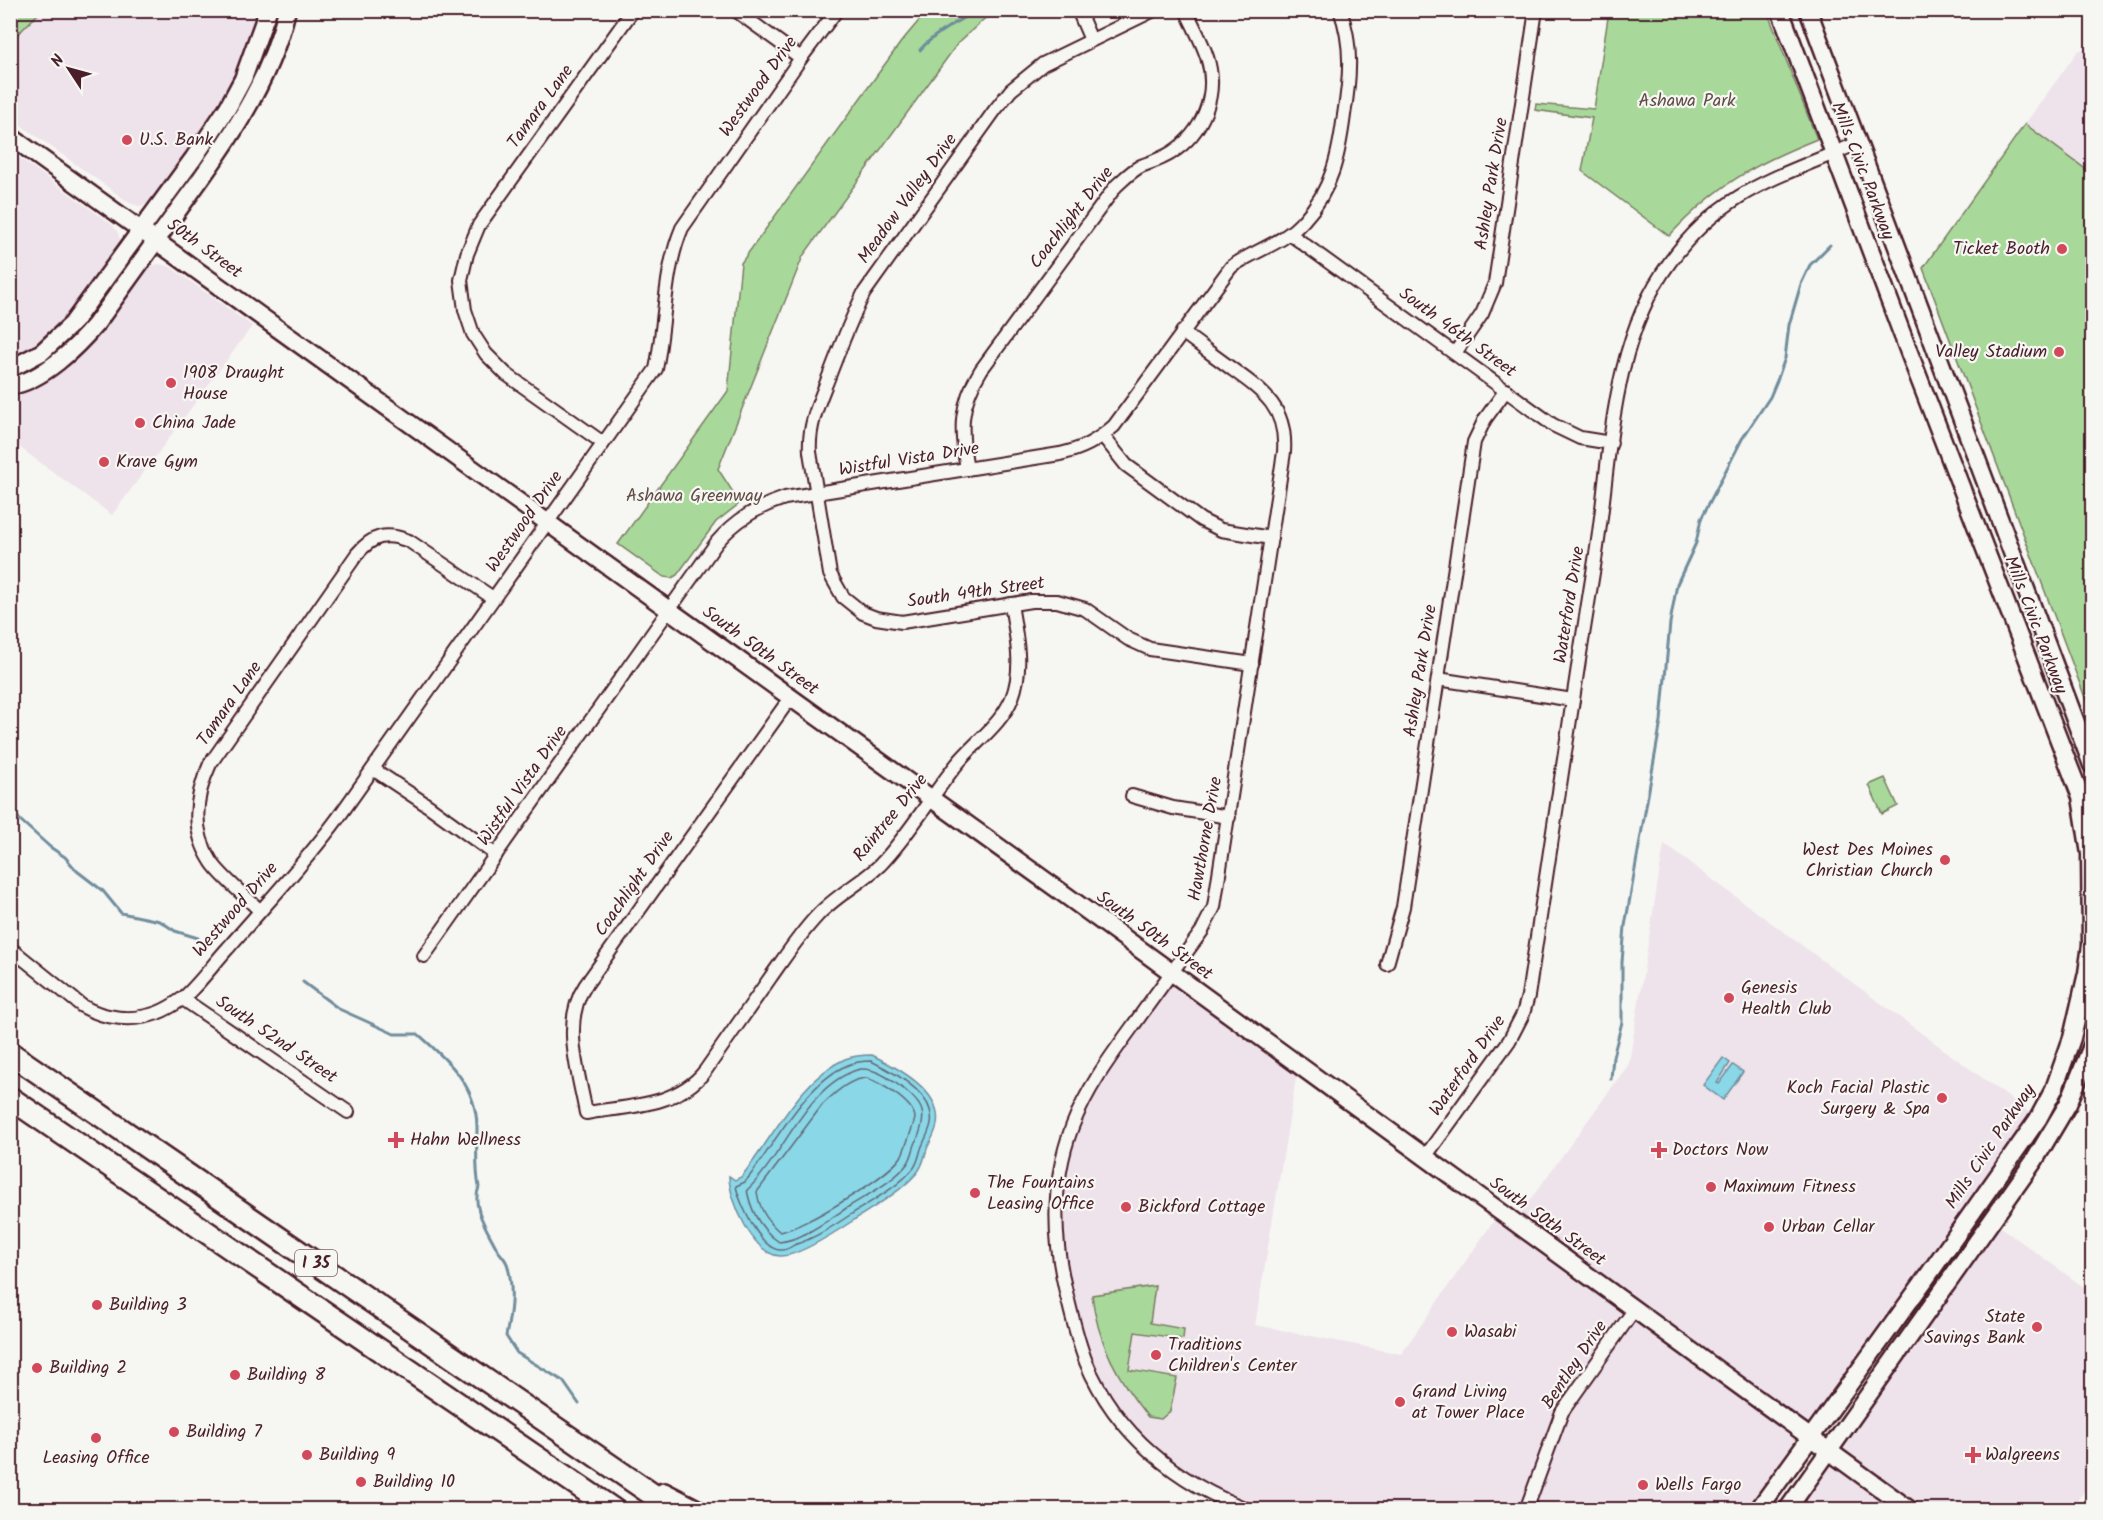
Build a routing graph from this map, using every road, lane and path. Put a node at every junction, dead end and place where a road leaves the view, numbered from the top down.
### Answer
1 (268, 10) edge
2 (287, 10) edge
3 (633, 10) edge
4 (735, 10) edge
5 (837, 10) edge
6 (1078, 10) edge
7 (1154, 10) edge
8 (1186, 10) edge
9 (1340, 10) edge
10 (1536, 10) edge
11 (1780, 10) edge
12 (1808, 10) edge
13 (1091, 40) junction
14 (801, 58) junction
15 (10, 136) edge
16 (1858, 143) junction
17 (1834, 154) junction
18 (142, 229) junction
19 (1290, 234) junction
20 (157, 239) junction
21 (1182, 332) junction
22 (1455, 353) junction
23 (10, 369) edge
24 (10, 386) edge
25 (1506, 390) junction
26 (373, 396) joint
27 (1103, 436) junction
28 (603, 443) junction
29 (1611, 443) junction
30 (967, 469) junction
31 (817, 493) junction
32 (547, 521) junction
33 (1271, 538) junction
34 (493, 598) junction
35 (1011, 604) junction
36 (670, 610) junction
37 (1252, 664) junction
38 (1438, 680) junction
39 (790, 697) junction
40 (1573, 700) junction
41 (2092, 765) edge
42 (373, 769) junction
43 (1132, 796) dead end
44 (930, 798) junction
45 (1229, 817) junction
46 (2090, 836) edge
47 (496, 855) junction
48 (260, 910) junction
49 (10, 948) edge
50 (424, 956) dead end
51 (1387, 964) dead end
52 (1171, 973) junction
53 (183, 999) junction
54 (2092, 1046) edge
55 (10, 1053) edge
56 (10, 1098) edge
57 (348, 1112) dead end
58 (586, 1113) joint
59 (1425, 1157) junction
60 (1634, 1310) junction
61 (1809, 1437) junction
62 (1829, 1452) junction
63 (621, 1473) junction
64 (614, 1509) edge
65 (675, 1509) edge
66 (695, 1509) edge
67 (1249, 1509) edge
68 (1526, 1509) edge
69 (1758, 1509) edge
70 (1788, 1509) edge
71 (1910, 1509) edge

1 - 18 main road
2 - 20 main road
3 - 28 street, Tamara Lane
4 - 14 street
5 - 14 street, Westwood Drive
6 - 13 street
7 - 13 street, Meadow Valley Drive
8 - 30 street, Coachlight Drive
9 - 19 street, Wistful Vista Drive
10 - 22 street, Ashley Park Drive
11 - 17 main road, Mills Civic Parkway
12 - 16 main road, Mills Civic Parkway
13 - 31 street, Meadow Valley Drive
14 - 28 street, Westwood Drive
15 - 18 main road, 50th Street
16 - 17 street, Waterford Drive
16 - 41 main road, Mills Civic Parkway
17 - 29 street, Waterford Drive
17 - 46 main road, Mills Civic Parkway
18 - 20 main road, 50th Street
18 - 23 main road
19 - 21 street, Wistful Vista Drive
19 - 22 street, South 46th Street
20 - 24 main road
20 - 26 main road, 50th Street
21 - 27 street, Wistful Vista Drive
21 - 33 street, Hawthorne Drive
22 - 25 street, South 46th Street
25 - 29 street, South 46th Street
25 - 38 street, Ashley Park Drive
26 - 32 main road, South 50th Street
27 - 30 street, Wistful Vista Drive
27 - 33 street
28 - 32 street, Westwood Drive
29 - 40 street, Waterford Drive
30 - 31 street, Wistful Vista Drive
31 - 35 street, South 49th Street
31 - 36 street, Wistful Vista Drive
32 - 34 street, Westwood Drive
32 - 36 main road, South 50th Street
33 - 37 street, Hawthorne Drive
34 - 42 street, Westwood Drive
34 - 48 street, Tamara Lane
35 - 37 street, South 49th Street
35 - 44 street, Raintree Drive
36 - 39 main road, South 50th Street
36 - 47 street, Wistful Vista Drive
37 - 45 street, Hawthorne Drive
38 - 40 street
38 - 51 street, Ashley Park Drive
39 - 44 main road, South 50th Street
39 - 58 street, Coachlight Drive
40 - 59 street, Waterford Drive
42 - 47 street
42 - 48 street, Westwood Drive
43 - 45 street
44 - 52 main road, South 50th Street
44 - 58 street, Raintree Drive
45 - 52 street, Hawthorne Drive
46 - 61 main road, Mills Civic Parkway
47 - 50 street, Wistful Vista Drive
48 - 53 street, Westwood Drive
49 - 53 street, Westwood Drive
52 - 59 main road, South 50th Street
52 - 67 street, Hawthorne Drive
53 - 57 street, South 52nd Street
54 - 62 main road
55 - 63 highway, I 35
56 - 64 highway, I 35
59 - 60 main road, South 50th Street
60 - 61 main road, South 50th Street
60 - 68 street, Bentley Drive
61 - 62 main road, South 50th Street
61 - 69 main road, Mills Civic Parkway
62 - 70 main road
62 - 71 main road, South 50th Street
63 - 65 highway, I 35
63 - 66 highway

